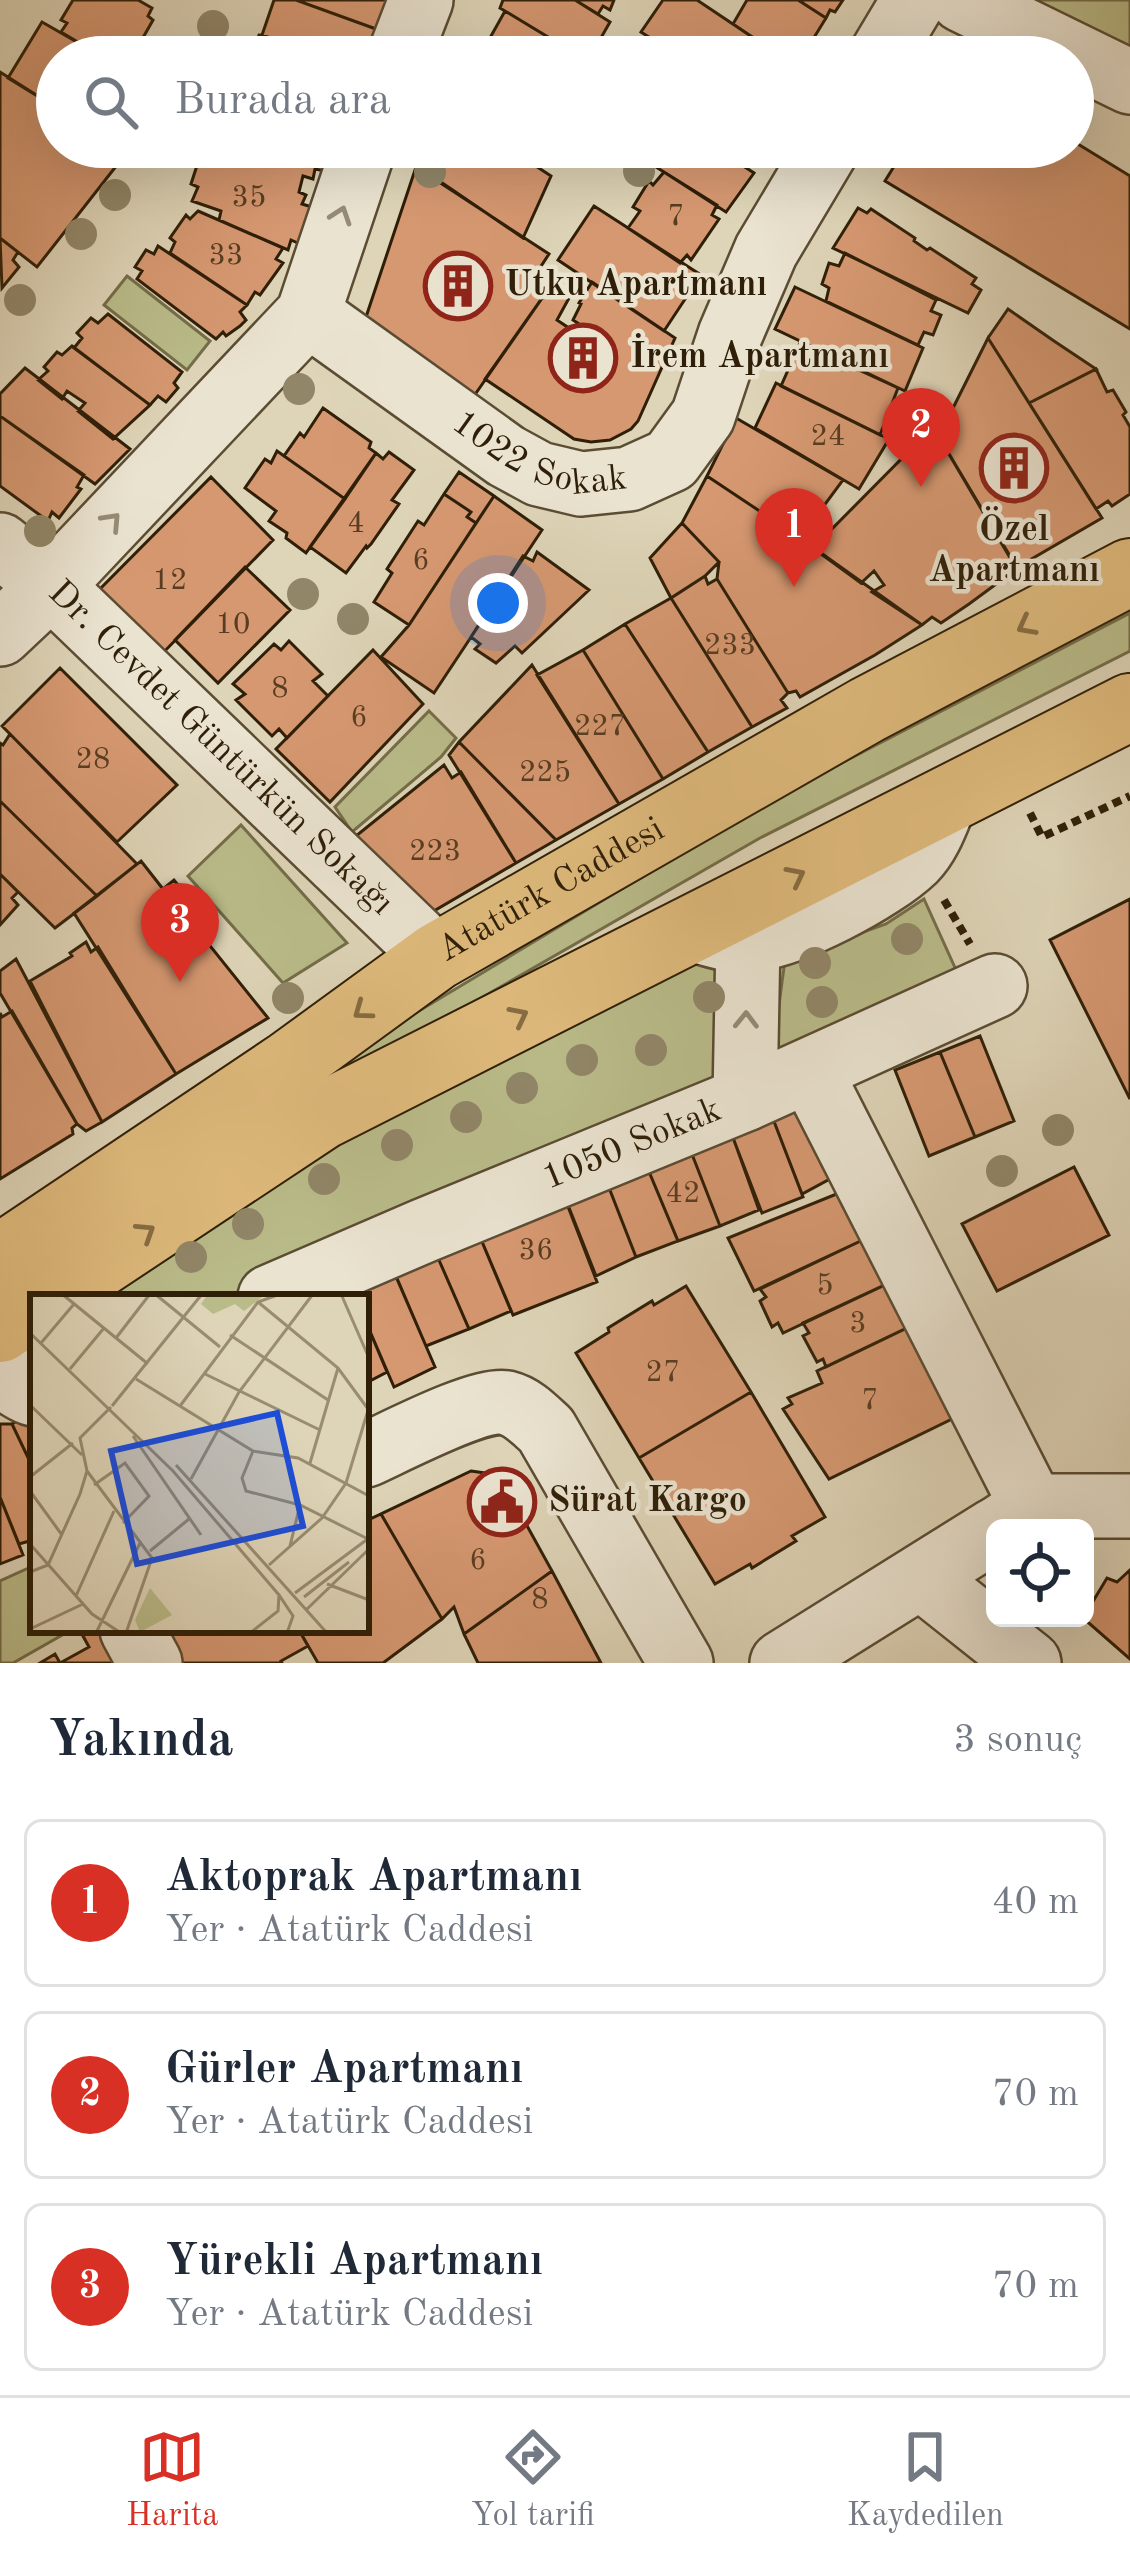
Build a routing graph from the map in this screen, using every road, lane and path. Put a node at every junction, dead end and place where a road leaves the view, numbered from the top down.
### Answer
1 (421, 0) edge
2 (914, 0) edge
3 (962, 0) edge
4 (407, 36) edge
5 (893, 36) edge
6 (1036, 36) edge
7 (1094, 64) edge
8 (1130, 82) edge
9 (357, 168) edge
10 (815, 168) edge
11 (308, 314) junction
12 (0, 545) edge
13 (1130, 572) edge
14 (51, 586) junction
15 (0, 634) edge
16 (1130, 707) edge
17 (1130, 796) edge
18 (931, 828) junction
19 (1042, 837) dead end
20 (720, 935) junction
21 (436, 957) junction
22 (995, 986) joint
23 (810, 1071) junction
24 (745, 1099) junction
25 (0, 1258) edge
26 (64, 1294) edge
27 (277, 1294) edge
28 (15, 1328) edge
29 (30, 1394) edge
30 (30, 1397) edge
31 (0, 1407) edge
32 (369, 1454) edge
33 (1130, 1506) edge
34 (1008, 1519) edge
35 (1032, 1519) edge
36 (986, 1537) edge
37 (922, 1578) junction
38 (133, 1633) edge
39 (150, 1663) edge
40 (681, 1663) edge
41 (782, 1663) edge
42 (1029, 1663) edge

1 - 4 street
2 - 5 street
3 - 6 street
7 - 8 street
11 -> 9 street
10 - 11 street, 1022 Sokak
14 -> 11 street
12 - 14 street, Dr. Cevdet Güntürkün Sokağı
13 -> 21 main road, Atatürk Caddesi
14 - 15 street
14 - 21 street, Dr. Cevdet Güntürkün Sokağı
16 - 18 main road
17 - 19 path
20 -> 18 main road
18 - 22 path
24 -> 20 street
26 -> 20 main road
21 -> 25 main road, Atatürk Caddesi
22 - 23 street, 1050 Sokak
23 - 24 street, 1050 Sokak
23 - 34 street
24 - 27 street, 1050 Sokak
28 - 29 street
30 - 31 street
32 - 40 street
33 - 35 street
36 - 37 street
37 - 41 street
37 - 42 street
38 - 39 street

